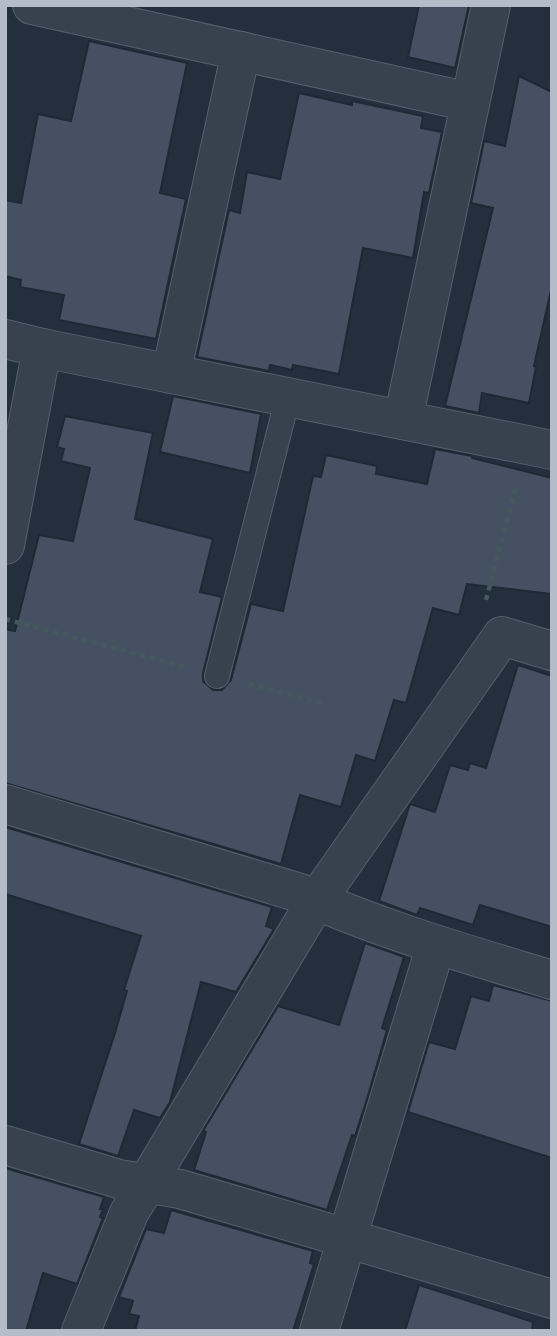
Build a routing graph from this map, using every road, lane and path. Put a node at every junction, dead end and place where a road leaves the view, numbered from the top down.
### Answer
1 (32, 5) edge
2 (491, 5) edge
3 (241, 51) junction
4 (470, 102) junction
5 (5, 339) edge
6 (42, 348) junction
7 (171, 374) junction
8 (288, 397) junction
9 (403, 420) junction
10 (539, 447) edge
11 (5, 545) edge
12 (5, 619) edge
13 (502, 636) junction
14 (552, 650) edge
15 (218, 676) junction
16 (322, 703) dead end
17 (5, 804) edge
18 (316, 901) junction
19 (436, 945) junction
20 (552, 980) edge
21 (5, 1145) edge
22 (148, 1183) junction
23 (347, 1237) junction
24 (552, 1299) edge
25 (81, 1331) edge
26 (319, 1331) edge

1 - 3 street
2 - 4 street
3 - 4 street
3 - 7 street
4 - 9 street
5 - 6 street
6 - 7 street
6 - 11 street
7 - 8 street
8 - 9 street
8 - 15 lane
9 - 10 street
10 - 13 path
12 - 15 path
13 - 14 street
13 - 18 street
15 - 16 path
17 - 18 street
18 - 19 street
18 - 22 street
19 - 20 street
19 - 23 street
21 - 22 street
22 - 23 street
22 - 25 street
23 - 24 street
23 - 26 street

